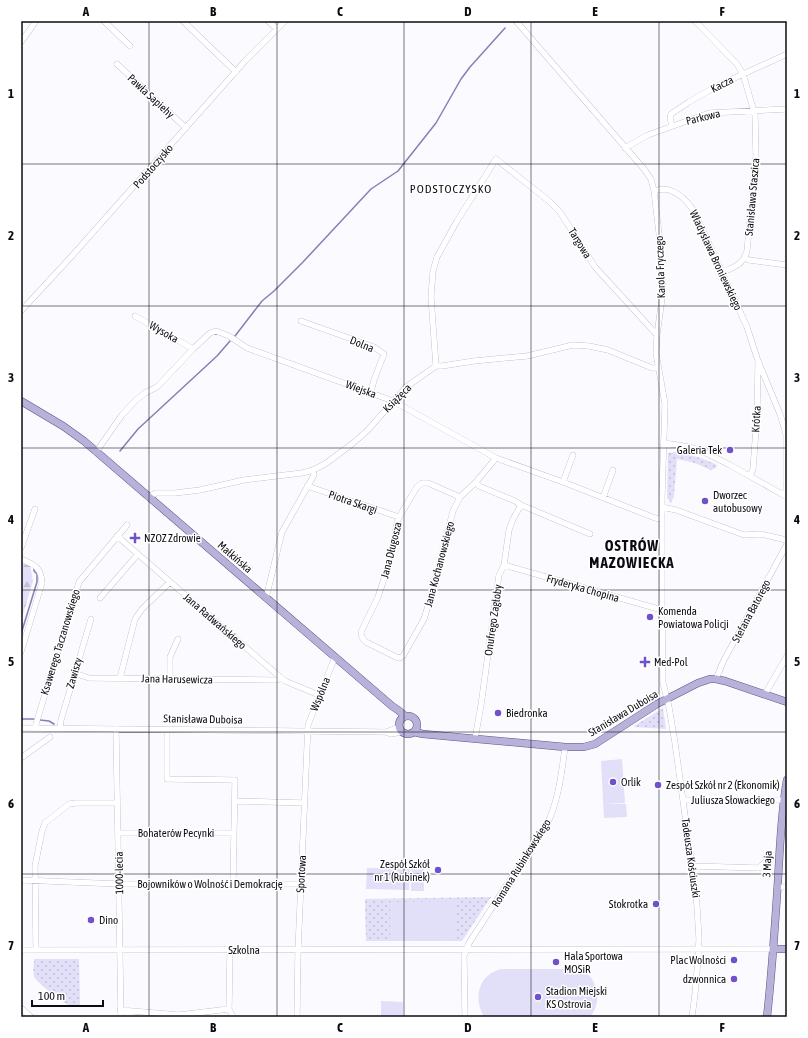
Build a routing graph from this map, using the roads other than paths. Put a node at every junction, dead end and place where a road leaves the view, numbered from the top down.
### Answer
1 (36, 21) edge
2 (104, 21) edge
3 (183, 21) edge
4 (268, 21) edge
5 (285, 21) edge
6 (516, 21) edge
7 (696, 21) edge
8 (277, 29) junction
9 (21, 42) edge
10 (130, 46) dead end
11 (787, 54) edge
12 (116, 64) dead end
13 (236, 72) junction
14 (742, 74) junction
15 (787, 109) edge
16 (753, 110) junction
17 (672, 126) junction
18 (186, 128) junction
19 (625, 148) junction
20 (654, 190) junction
21 (745, 258) junction
22 (787, 265) edge
23 (723, 272) junction
24 (21, 311) edge
25 (135, 316) dead end
26 (301, 321) dead end
27 (657, 335) junction
28 (193, 349) junction
29 (758, 361) junction
30 (436, 366) junction
31 (658, 368) junction
32 (371, 392) junction
33 (393, 401) junction
34 (21, 402) edge
35 (664, 443) junction
36 (96, 452) junction
37 (573, 455) dead end
38 (496, 458) junction
39 (313, 470) junction
40 (613, 470) dead end
41 (750, 476) junction
42 (476, 482) junction
43 (563, 482) junction
44 (307, 486) junction
45 (785, 496) edge
46 (148, 497) junction
47 (460, 497) junction
48 (603, 498) junction
49 (521, 505) junction
50 (662, 507) junction
51 (35, 509) dead end
52 (399, 517) junction
53 (662, 519) junction
54 (127, 525) dead end
55 (590, 534) dead end
56 (118, 536) junction
57 (787, 543) edge
58 (21, 548) edge
59 (138, 554) junction
60 (21, 559) edge
61 (504, 565) junction
62 (170, 582) junction
63 (100, 598) dead end
64 (266, 598) junction
65 (662, 610) junction
66 (91, 619) dead end
67 (361, 636) joint
68 (178, 639) dead end
69 (21, 652) edge
70 (787, 656) edge
71 (335, 657) junction
72 (74, 673) junction
73 (280, 677) junction
74 (120, 678) junction
75 (170, 679) junction
76 (716, 679) junction
77 (320, 695) junction
78 (768, 695) junction
79 (787, 697) edge
80 (667, 699) junction
81 (787, 702) edge
82 (402, 724) junction
83 (21, 728) edge
84 (36, 728) junction
85 (60, 729) junction
86 (116, 729) junction
87 (416, 729) junction
88 (167, 730) junction
89 (307, 731) junction
90 (50, 737) dead end
91 (476, 738) junction
92 (565, 747) junction
93 (21, 758) edge
94 (787, 780) edge
95 (683, 800) junction
96 (784, 800) junction
97 (235, 801) junction
98 (117, 803) junction
99 (304, 803) junction
100 (118, 833) junction
101 (234, 833) junction
102 (769, 858) dead end
103 (692, 866) junction
104 (21, 880) edge
105 (35, 881) junction
106 (233, 883) junction
107 (119, 884) junction
108 (300, 884) junction
109 (777, 887) junction
110 (787, 887) edge
111 (36, 949) junction
112 (466, 949) junction
113 (699, 949) junction
114 (773, 949) junction
115 (787, 949) edge
116 (21, 950) edge
117 (120, 950) junction
118 (230, 950) junction
119 (298, 950) junction
120 (21, 1008) edge
121 (230, 1009) junction
122 (120, 1010) junction
123 (31, 1017) edge
124 (121, 1017) edge
125 (233, 1017) edge
126 (297, 1017) edge
127 (464, 1017) edge
128 (692, 1017) edge
129 (767, 1017) edge

1 - 9 street
2 - 10 street
3 - 13 street
4 - 8 street
5 - 8 street, Podstoczysko
6 - 19 street
7 - 14 street, Stanisława Staszica
8 - 13 street, Podstoczysko
11 - 14 street, Kacza
12 - 18 street, Pawła Sapiehy
13 - 18 street, Podstoczysko
14 - 16 street, Stanisława Staszica
14 - 17 street, Kacza
15 - 16 street, Parkowa
16 - 17 street, Parkowa
16 - 21 street, Stanisława Staszica
17 - 19 street, Parkowa
18 - 24 street, Podstoczysko
19 - 20 street
20 - 23 street, Władysława Broniewskiego
20 - 27 street, Karola Fryczego
21 - 22 street
21 - 23 street
23 - 29 street, Władysława Broniewskiego
25 - 28 street, Wysoka
26 - 32 street, Dolna
27 - 30 street, Targowa
27 - 31 street, Karola Fryczego
28 - 32 street, Wiejska
28 - 36 street, Wiejska
29 - 41 street, Krótka
29 - 45 street, Władysława Broniewskiego
30 - 31 street, Książęca
30 - 33 street, Książęca
31 - 35 street, Karola Fryczego
32 - 33 street, Wiejska
33 - 38 street, Wiejska
33 - 39 street, Książęca
34 - 36 main road, Małkińska
35 - 41 street
35 - 50 street, Karola Fryczego
36 - 46 main road, Małkińska
37 - 43 street
38 - 42 street, Jana Kochanowskiego
38 - 43 street, Wiejska
39 - 44 street
39 - 46 street, Książęca
40 - 48 street
41 - 45 street
42 - 47 street, Jana Kochanowskiego
42 - 49 street
43 - 48 street, Wiejska
44 - 52 street, Piotra Skargi
44 - 64 street
46 - 64 main road, Małkińska
47 - 52 street, Jana Długosza
47 - 67 street, Jana Kochanowskiego
48 - 53 street, Wiejska
49 - 55 street
49 - 61 street, Onufrego Zagłoby
50 - 53 street, Karola Fryczego
50 - 57 street
51 - 58 street
52 - 67 street, Jana Długosza
53 - 65 street, Tadeusza Kościuszki
54 - 56 street, Ksawerego Taczanowskiego
56 - 59 street, Jana Radwańskiego
56 - 84 street, Ksawerego Taczanowskiego
57 - 76 street, Stefana Batorego
59 - 62 street, Jana Radwańskiego
59 - 63 street
60 - 69 street
61 - 65 street, Fryderyka Chopina
61 - 91 street, Onufrego Zagłoby
62 - 73 street, Jana Radwańskiego
62 - 74 street
64 - 71 main road, Małkińska
65 - 80 street, Tadeusza Kościuszki
66 - 72 street, Zawiszy
68 - 75 street
70 - 78 street
71 - 77 street, Wspólna
71 - 82 main road, Małkińska
72 - 74 street, Jana Harusewicza
72 - 85 street, Zawiszy
73 - 75 street, Jana Harusewicza
73 - 77 street, Jana Radwańskiego
74 - 75 street, Jana Harusewicza
76 - 78 main road, Stanisława Duboisa
76 - 80 main road, Stanisława Duboisa
77 - 89 street, Wspólna
78 - 79 main road, Stanisława Duboisa
78 - 81 main road, Stanisława Duboisa
80 - 92 main road, Stanisława Duboisa
80 - 95 street, Tadeusza Kościuszki
82 - 87 main road
82 - 87 main road, Małkińska
82 - 89 street, Stanisława Duboisa
83 - 84 street, Stanisława Duboisa
84 - 85 street, Stanisława Duboisa
85 - 86 street, Stanisława Duboisa
86 - 88 street, Stanisława Duboisa
86 - 98 street, 1000-lecia
87 - 91 main road, Stanisława Duboisa
88 - 89 street, Stanisława Duboisa
88 - 97 street
89 - 99 street, Sportowa
90 - 93 street
91 - 92 main road, Stanisława Duboisa
92 - 112 street, Romana Rubinkowskiego
94 - 96 main road, 3 Maja
95 - 96 street, Juliusza Słowackiego
95 - 103 street, Tadeusza Kościuszki
96 - 109 main road, 3 Maja
97 - 99 street
97 - 101 street
98 - 100 street, 1000-lecia
98 - 105 street
99 - 108 street, Sportowa
100 - 101 street, Bohaterów Pecynki
100 - 107 street, 1000-lecia
101 - 106 street
102 - 103 street
103 - 113 street, Tadeusza Kościuszki
104 - 105 street, Bojowników o Wolność i Demokrację
105 - 107 street, Bojowników o Wolność i Demokrację
105 - 111 street
106 - 107 street, Bojowników o Wolność i Demokrację
106 - 108 street, Bojowników o Wolność i Demokrację
107 - 117 street, 1000-lecia
108 - 119 street, Sportowa
109 - 110 street
109 - 114 main road, 3 Maja
111 - 116 street, Szkolna
111 - 117 street, Szkolna
112 - 113 street, Szkolna
112 - 119 street, Szkolna
112 - 127 street
113 - 114 street, Szkolna
113 - 128 street, Tadeusza Kościuszki
114 - 115 main road
114 - 129 main road, 3 Maja
117 - 118 street, Szkolna
117 - 122 street, 1000-lecia
118 - 119 street, Szkolna
118 - 121 street
119 - 126 street, Sportowa
120 - 123 street
121 - 122 street
121 - 125 street
122 - 124 street, 1000-lecia

